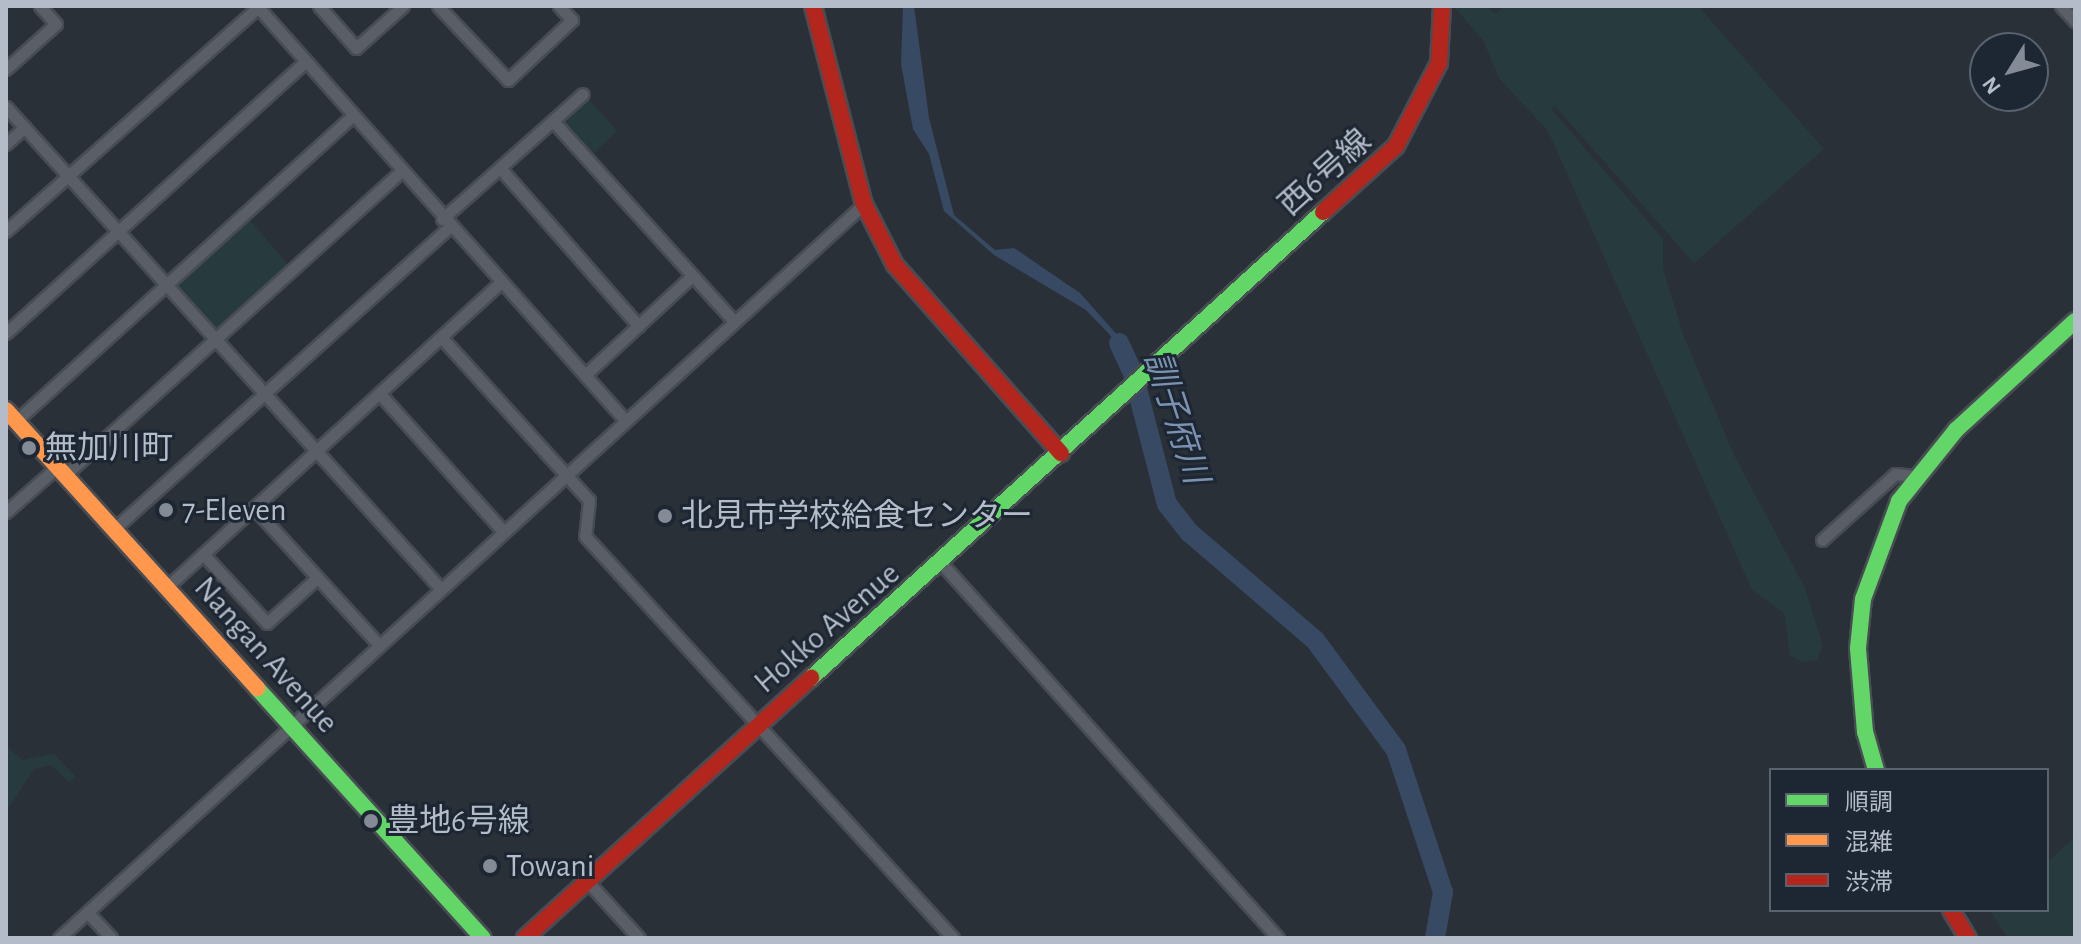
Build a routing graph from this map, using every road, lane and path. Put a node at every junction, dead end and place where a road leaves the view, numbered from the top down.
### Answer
1 (40, 6) edge
2 (258, 6) edge
3 (319, 6) edge
4 (403, 6) edge
5 (438, 6) edge
6 (559, 6) edge
7 (813, 6) edge
8 (1442, 6) edge
9 (2061, 6) edge
10 (2075, 21) edge
11 (305, 62) junction
12 (6, 69) edge
13 (583, 94) dead end
14 (6, 107) edge
15 (352, 116) junction
16 (553, 121) junction
17 (25, 127) junction
18 (6, 144) edge
19 (500, 168) junction
20 (400, 172) junction
21 (68, 176) junction
22 (864, 204) junction
23 (446, 223) junction
24 (6, 231) edge
25 (118, 231) junction
26 (692, 276) junction
27 (166, 284) junction
28 (499, 284) junction
29 (734, 321) junction
30 (2075, 321) edge
31 (639, 326) junction
32 (6, 333) edge
33 (441, 337) junction
34 (217, 339) junction
35 (585, 375) junction
36 (264, 392) junction
37 (380, 394) junction
38 (1111, 407) joint
39 (11, 416) edge
40 (625, 420) junction
41 (316, 451) junction
42 (1061, 453) junction
43 (61, 471) junction
44 (567, 475) junction
45 (1915, 476) junction
46 (254, 508) junction
47 (6, 512) edge
48 (114, 529) junction
49 (503, 531) junction
50 (1822, 540) dead end
51 (203, 554) junction
52 (942, 564) junction
53 (317, 578) junction
54 (167, 587) junction
55 (440, 588) junction
56 (379, 645) junction
57 (292, 726) junction
58 (758, 726) junction
59 (1876, 768) edge
60 (588, 882) junction
61 (1952, 912) edge
62 (88, 913) junction
63 (59, 938) edge
64 (111, 938) edge
65 (483, 938) edge
66 (525, 938) edge
67 (639, 938) edge
68 (953, 938) edge
69 (1278, 938) edge
70 (1968, 938) edge

1 - 12 street
2 - 11 street
2 - 21 street
3 - 4 street
5 - 6 street
7 - 22 street
8 - 38 street, 西6号線
9 - 10 street
11 - 15 street
11 - 25 street
13 - 16 street
14 - 17 street
15 - 20 street
15 - 27 street
16 - 19 street
16 - 26 street
17 - 18 street
17 - 21 street
19 - 23 street
19 - 31 street
20 - 23 street
20 - 34 street
21 - 24 street
21 - 25 street
22 - 29 street
22 - 42 street
23 - 28 street
23 - 36 street
25 - 27 street
25 - 32 street
26 - 29 street
26 - 31 street
27 - 34 street
27 - 39 street
28 - 33 street
28 - 35 street
29 - 40 street
30 - 45 street
31 - 35 street
33 - 37 street
33 - 44 street
34 - 36 street
34 - 43 street
35 - 40 street
36 - 41 street
36 - 48 street
37 - 41 street
37 - 49 street
38 - 42 street, Hokko Avenue
39 - 43 street, Nangan Avenue
40 - 44 street
41 - 46 street
41 - 55 street
42 - 52 street, Hokko Avenue
43 - 47 street
43 - 48 street, Nangan Avenue
44 - 49 street
44 - 58 street
45 - 50 street
45 - 59 street
46 - 51 street
46 - 53 street
48 - 54 street, Nangan Avenue
49 - 55 street
51 - 53 street
51 - 54 street
52 - 58 street, Hokko Avenue
52 - 69 street
53 - 56 street
54 - 57 street, Nangan Avenue
55 - 56 street
56 - 57 street
57 - 62 street
57 - 65 street, Nangan Avenue
58 - 60 street, Hokko Avenue
58 - 68 street
60 - 66 street, Hokko Avenue
60 - 67 street
61 - 70 street
62 - 63 street
62 - 64 street

